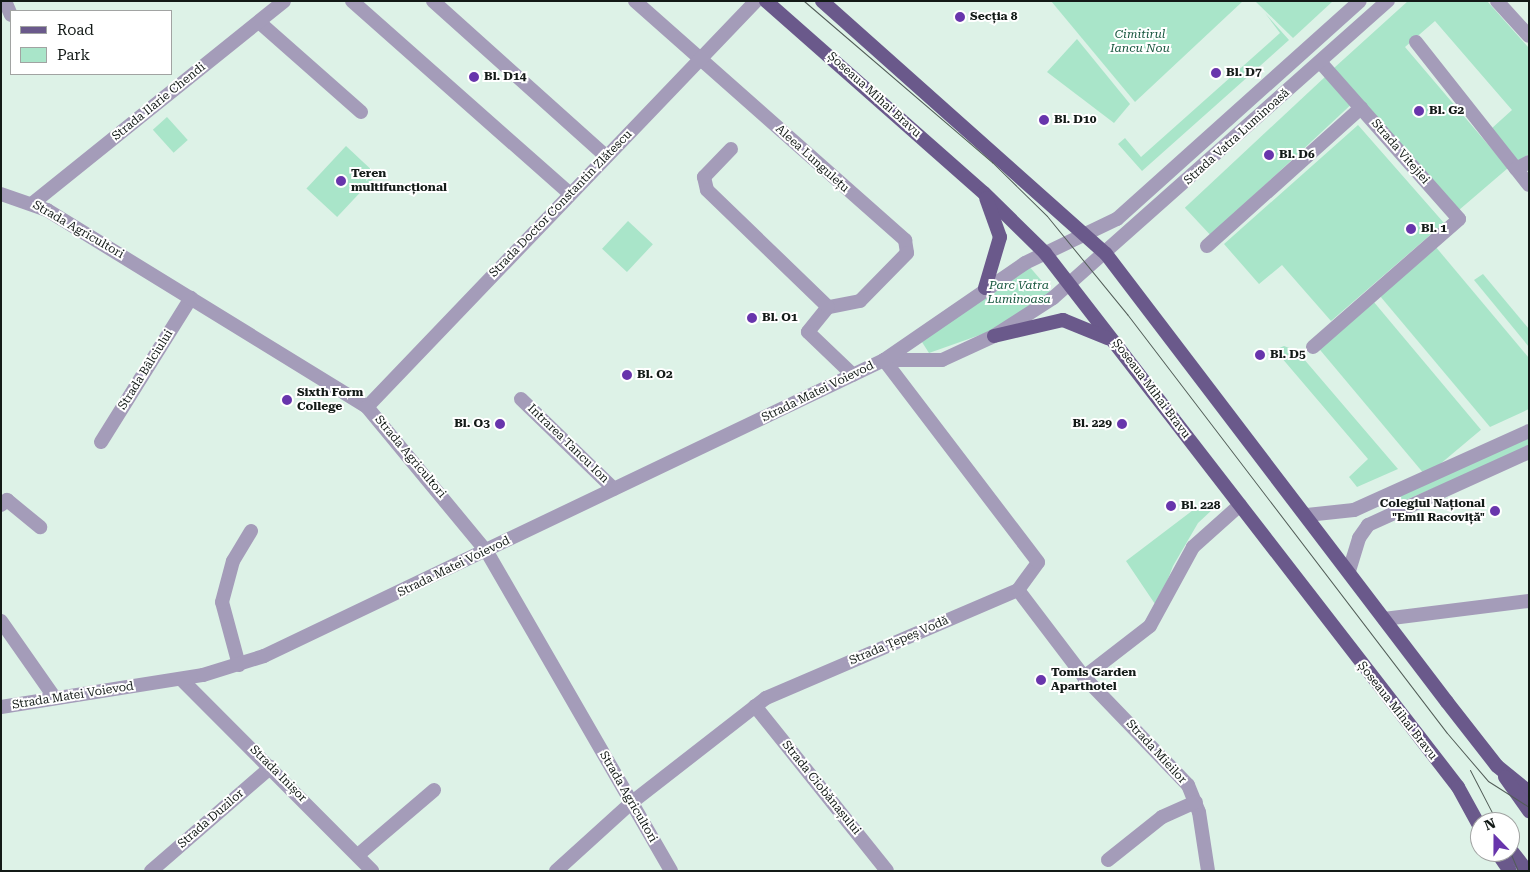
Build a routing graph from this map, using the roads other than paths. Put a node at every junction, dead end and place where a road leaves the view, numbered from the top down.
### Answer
1 (5, 1) edge
2 (284, 1) edge
3 (352, 1) edge
4 (635, 1) edge
5 (756, 1) edge
6 (766, 1) edge
7 (822, 1) edge
8 (1360, 1) edge
9 (1388, 1) edge
10 (1497, 1) edge
11 (439, 3) edge
12 (10, 13) edge
13 (259, 22) junction
14 (1529, 36) edge
15 (1416, 42) dead end
16 (700, 59) junction
17 (1320, 62) junction
18 (1361, 108) junction
19 (361, 112) dead end
20 (731, 149) dead end
21 (606, 156) junction
22 (1529, 162) edge
23 (1516, 169) junction
24 (1529, 185) edge
25 (984, 193) junction
26 (1, 194) edge
27 (570, 194) junction
28 (34, 203) junction
29 (1089, 236) junction
30 (1064, 246) joint
31 (1207, 246) dead end
32 (1044, 253) junction
33 (1106, 254) junction
34 (1086, 271) joint
35 (1070, 285) junction
36 (985, 288) junction
37 (191, 298) junction
38 (828, 307) junction
39 (994, 336) junction
40 (1116, 344) junction
41 (1312, 347) dead end
42 (884, 360) junction
43 (853, 375) junction
44 (521, 399) dead end
45 (367, 406) junction
46 (1529, 431) edge
47 (101, 442) dead end
48 (1529, 452) edge
49 (614, 489) junction
50 (1, 505) edge
51 (1240, 505) junction
52 (1306, 515) junction
53 (40, 527) dead end
54 (251, 531) dead end
55 (487, 552) junction
56 (1349, 572) junction
57 (1018, 590) junction
58 (1529, 601) edge
59 (1384, 619) junction
60 (1, 621) edge
61 (239, 665) junction
62 (1084, 677) junction
63 (181, 679) junction
64 (55, 698) junction
65 (1, 706) edge
66 (755, 706) junction
67 (1497, 766) junction
68 (271, 767) junction
69 (1458, 787) junction
70 (1527, 788) edge
71 (434, 790) dead end
72 (1196, 802) junction
73 (631, 803) junction
74 (1529, 811) edge
75 (1472, 812) edge
76 (1479, 812) edge
77 (358, 855) junction
78 (1108, 860) dead end
79 (151, 871) edge
80 (372, 871) edge
81 (556, 871) edge
82 (670, 871) edge
83 (887, 871) edge
84 (1208, 871) edge

1 - 12 street
2 - 13 street, Strada Ilarie Chendi
3 - 27 street
4 - 16 street, Aleea Lungulețu
5 - 16 street, Strada Doctor Constantin Zlătescu
6 - 25 main road, Șoseaua Mihai Bravu
7 - 29 main road
8 - 29 street, Strada Vatra Luminoasă
9 - 17 street, Strada Vatra Luminoasă
10 - 14 street
11 - 21 street
13 - 19 street
13 - 28 street, Strada Ilarie Chendi
15 - 23 street
16 - 21 street, Strada Doctor Constantin Zlătescu
16 - 38 street, Aleea Lungulețu
17 - 18 street, Strada Vitejiei
17 - 33 street, Strada Vatra Luminoasă
18 - 31 street
18 - 41 street, Strada Vitejiei
20 - 38 street
21 - 27 street, Strada Doctor Constantin Zlătescu
22 - 23 street
23 - 24 street
25 - 32 main road, Șoseaua Mihai Bravu
25 - 36 main road
26 - 28 street, Strada Agricultori
27 - 45 street, Strada Doctor Constantin Zlătescu
28 - 37 street, Strada Agricultori
29 - 30 street, Strada Vatra Luminoasă
29 - 33 main road
30 - 32 street, Strada Matei Voievod
32 - 35 main road, Șoseaua Mihai Bravu
32 - 36 street, Strada Matei Voievod
33 - 34 street, Strada Vatra Luminoasă
33 - 52 main road
34 - 35 street, Strada Matei Voievod
35 - 39 street, Strada Matei Voievod
35 - 40 main road, Șoseaua Mihai Bravu
36 - 42 street, Strada Matei Voievod
37 - 45 street, Strada Agricultori
37 - 47 street, Strada Bâlciului
38 - 43 street
39 - 40 main road
39 - 42 street, Strada Matei Voievod
40 - 51 main road, Șoseaua Mihai Bravu
42 - 43 street, Strada Matei Voievod
42 - 57 street
43 - 49 street, Strada Matei Voievod
44 - 49 street, Intrarea Tancu Ion
45 - 55 street, Strada Agricultori
46 - 52 street
48 - 56 street
49 - 55 street, Strada Matei Voievod
50 - 53 street
51 - 62 street
51 - 69 main road, Șoseaua Mihai Bravu
52 - 56 main road
54 - 61 street
55 - 61 street, Strada Matei Voievod
55 - 73 street, Strada Agricultori
56 - 59 main road
57 - 62 street, Strada Mieilor
57 - 66 street, Strada Țepeș Vodă
58 - 59 street
59 - 67 main road
60 - 64 street
61 - 63 street, Strada Matei Voievod
62 - 72 street, Strada Mieilor
63 - 64 street, Strada Matei Voievod
63 - 68 street, Strada Inișor
64 - 65 street, Strada Matei Voievod
66 - 73 street, Strada Țepeș Vodă
66 - 83 street, Strada Ciobănașului
67 - 70 main road
67 - 74 main road
68 - 77 street, Strada Inișor
68 - 79 street, Strada Duzilor
69 - 75 main road, Șoseaua Mihai Bravu
69 - 76 main road
71 - 77 street
72 - 78 street
72 - 84 street, Strada Mieilor
73 - 81 street, Strada Țepeș Vodă
73 - 82 street, Strada Agricultori
77 - 80 street, Strada Inișor

